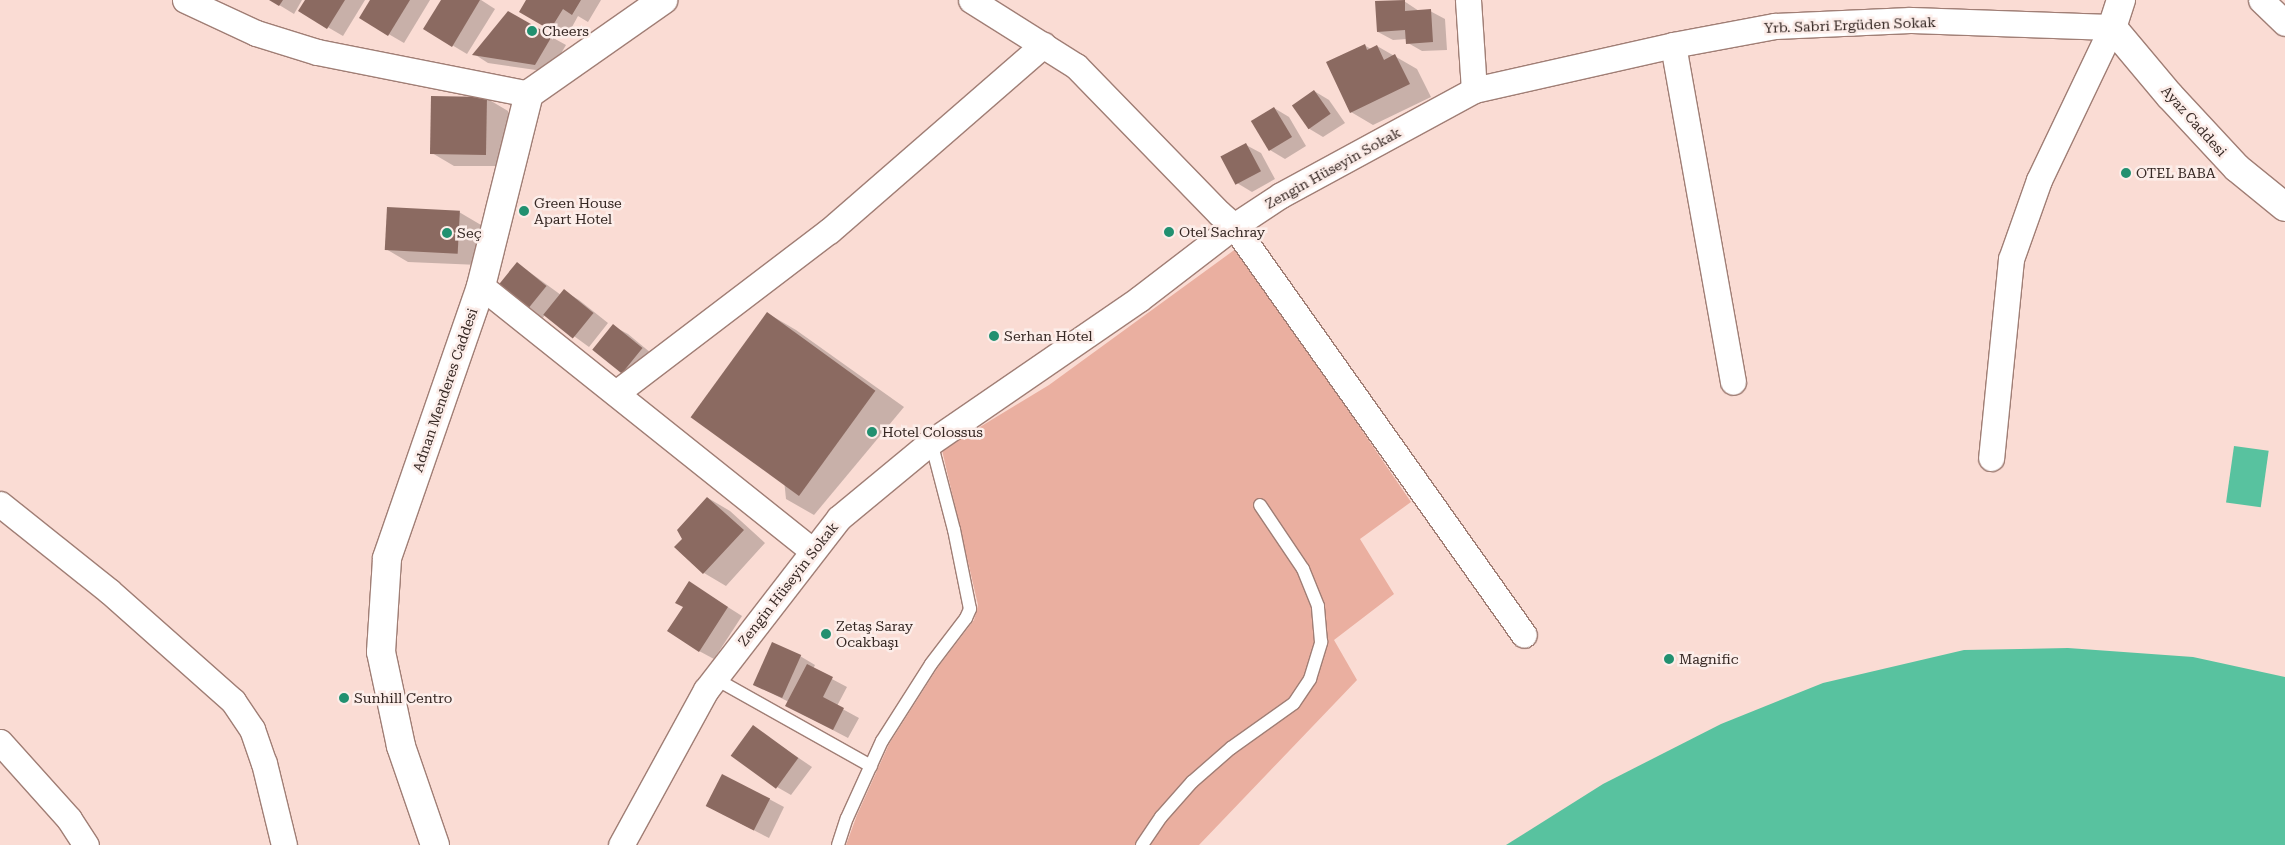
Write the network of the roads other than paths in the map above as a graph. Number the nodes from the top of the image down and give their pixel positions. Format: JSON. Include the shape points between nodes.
{"nodes":[{"id":1,"x":185,"y":0,"type":"edge"},
{"id":2,"x":663,"y":0,"type":"edge"},
{"id":3,"x":971,"y":0,"type":"edge"},
{"id":4,"x":1468,"y":0,"type":"edge"},
{"id":5,"x":2121,"y":0,"type":"edge"},
{"id":6,"x":2261,"y":0,"type":"edge"},
{"id":7,"x":1913,"y":10,"type":"edge"},
{"id":8,"x":2285,"y":23,"type":"edge"},
{"id":9,"x":2112,"y":27,"type":"junction"},
{"id":10,"x":1043,"y":45,"type":"junction"},
{"id":11,"x":1672,"y":45,"type":"junction"},
{"id":12,"x":1474,"y":90,"type":"junction"},
{"id":13,"x":529,"y":94,"type":"junction"},
{"id":14,"x":2285,"y":207,"type":"edge"},
{"id":15,"x":1234,"y":226,"type":"junction"},
{"id":16,"x":481,"y":286,"type":"junction"},
{"id":17,"x":1733,"y":382,"type":"dead end"},
{"id":18,"x":616,"y":393,"type":"junction"},
{"id":19,"x":931,"y":442,"type":"junction"},
{"id":20,"x":1991,"y":458,"type":"dead end"},
{"id":21,"x":0,"y":504,"type":"edge"},
{"id":22,"x":1260,"y":505,"type":"dead end"},
{"id":23,"x":812,"y":550,"type":"junction"},
{"id":24,"x":1524,"y":635,"type":"dead end"},
{"id":25,"x":714,"y":678,"type":"junction"},
{"id":26,"x":0,"y":742,"type":"edge"},
{"id":27,"x":871,"y":766,"type":"junction"},
{"id":28,"x":86,"y":845,"type":"edge"},
{"id":29,"x":284,"y":845,"type":"edge"},
{"id":30,"x":436,"y":845,"type":"edge"},
{"id":31,"x":622,"y":845,"type":"edge"},
{"id":32,"x":838,"y":845,"type":"edge"},
{"id":33,"x":1142,"y":845,"type":"edge"}],
"edges":[{"from":1,"to":13,"type":"street","via":[[256,33],[317,52]]},
{"from":2,"to":13,"type":"street"},
{"from":3,"to":10,"type":"street"},
{"from":4,"to":12,"type":"street"},
{"from":5,"to":9,"type":"street"},
{"from":6,"to":8,"type":"street"},
{"from":7,"to":9,"type":"street","name":"Yrb. Sabri Ergüden Sokak"},
{"from":7,"to":11,"type":"street","name":"Yrb. Sabri Ergüden Sokak","via":[[1774,26]]},
{"from":9,"to":14,"type":"street","name":"Ayaz Caddesi","via":[[2236,168]]},
{"from":9,"to":20,"type":"street","via":[[2039,180],[2011,259]]},
{"from":10,"to":15,"type":"street","via":[[1076,66]]},
{"from":10,"to":18,"type":"street","via":[[830,231]]},
{"from":11,"to":12,"type":"street","name":"Yrb. Sabri Ergüden Sokak"},
{"from":11,"to":17,"type":"street"},
{"from":12,"to":15,"type":"street","name":"Zengin Hüseyin Sokak","via":[[1281,195]]},
{"from":13,"to":16,"type":"street","name":"Adnan Menderes Caddesi"},
{"from":15,"to":19,"type":"street","name":"Zengin Hüseyin Sokak","via":[[1139,299]]},
{"from":15,"to":24,"type":"street"},
{"from":16,"to":18,"type":"street"},
{"from":16,"to":30,"type":"street","name":"Adnan Menderes Caddesi","via":[[387,558],[382,608],[381,652],[402,746]]},
{"from":18,"to":23,"type":"street"},
{"from":19,"to":23,"type":"street","name":"Zengin Hüseyin Sokak","via":[[839,518]]},
{"from":19,"to":27,"type":"lane","via":[[970,609],[882,741]]},
{"from":21,"to":29,"type":"street","via":[[110,591],[233,701],[252,729],[264,763]]},
{"from":22,"to":33,"type":"lane","via":[[1303,569],[1318,606],[1321,642],[1310,679],[1294,703],[1231,748],[1192,782],[1161,817]]},
{"from":23,"to":25,"type":"street","name":"Zengin Hüseyin Sokak"},
{"from":25,"to":27,"type":"lane"},
{"from":25,"to":31,"type":"street","name":"Zengin Hüseyin Sokak"},
{"from":26,"to":28,"type":"street","via":[[69,819]]},
{"from":27,"to":32,"type":"lane"}]}
